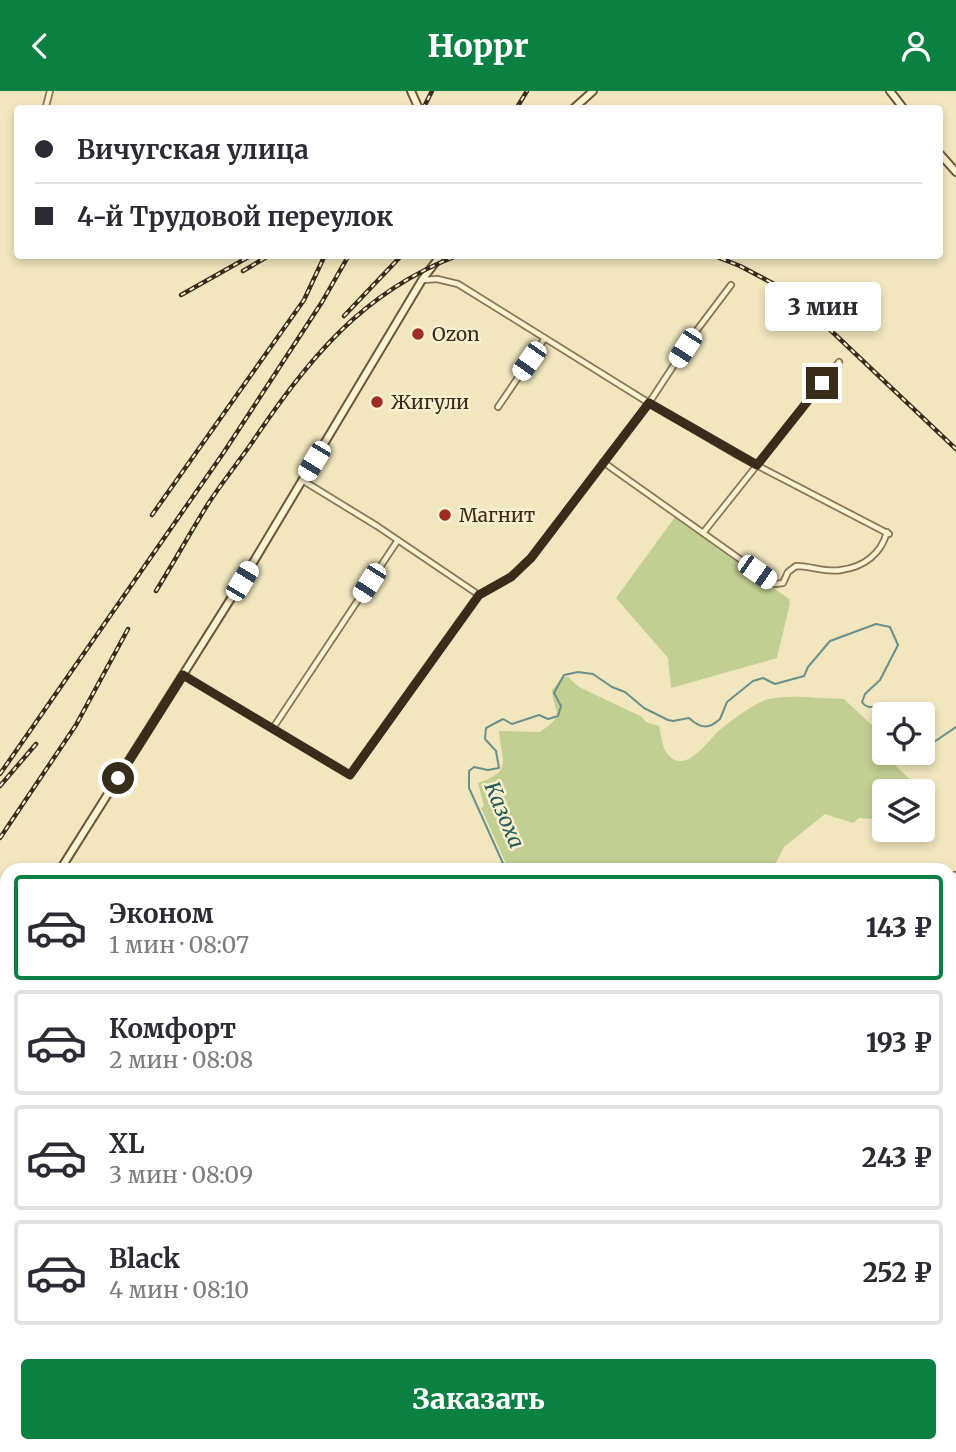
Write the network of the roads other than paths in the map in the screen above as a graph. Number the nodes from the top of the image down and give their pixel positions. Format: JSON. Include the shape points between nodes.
{"nodes":[{"id":1,"x":593,"y":91,"type":"edge"},
{"id":2,"x":890,"y":91,"type":"edge"},
{"id":3,"x":577,"y":105,"type":"edge"},
{"id":4,"x":901,"y":105,"type":"edge"},
{"id":5,"x":943,"y":157,"type":"edge"},
{"id":6,"x":956,"y":172,"type":"edge"},
{"id":7,"x":438,"y":259,"type":"edge"},
{"id":8,"x":422,"y":280,"type":"junction"},
{"id":9,"x":731,"y":285,"type":"dead end"},
{"id":10,"x":545,"y":338,"type":"junction"},
{"id":11,"x":839,"y":362,"type":"dead end"},
{"id":12,"x":649,"y":403,"type":"junction"},
{"id":13,"x":498,"y":407,"type":"dead end"},
{"id":14,"x":603,"y":462,"type":"junction"},
{"id":15,"x":757,"y":465,"type":"junction"},
{"id":16,"x":302,"y":480,"type":"junction"},
{"id":17,"x":703,"y":533,"type":"junction"},
{"id":18,"x":398,"y":540,"type":"junction"},
{"id":19,"x":479,"y":595,"type":"junction"},
{"id":20,"x":183,"y":675,"type":"junction"},
{"id":21,"x":273,"y":728,"type":"junction"},
{"id":22,"x":64,"y":863,"type":"edge"}],
"edges":[{"from":1,"to":3,"type":"main road"},
{"from":2,"to":4,"type":"main road"},
{"from":5,"to":6,"type":"main road"},
{"from":7,"to":8,"type":"main road"},
{"from":8,"to":10,"type":"street","via":[[458,284]]},
{"from":8,"to":16,"type":"main road"},
{"from":9,"to":12,"type":"street"},
{"from":10,"to":12,"type":"street"},
{"from":10,"to":13,"type":"street"},
{"from":11,"to":15,"type":"street"},
{"from":12,"to":14,"type":"street"},
{"from":12,"to":15,"type":"street"},
{"from":14,"to":17,"type":"street"},
{"from":14,"to":19,"type":"street","via":[[520,569]]},
{"from":15,"to":17,"type":"street"},
{"from":15,"to":17,"type":"street","via":[[888,533],[882,547],[866,562],[842,571],[796,566],[779,585]]},
{"from":16,"to":18,"type":"street"},
{"from":16,"to":20,"type":"main road"},
{"from":18,"to":19,"type":"street"},
{"from":18,"to":21,"type":"street"},
{"from":19,"to":21,"type":"street","via":[[350,775]]},
{"from":20,"to":21,"type":"street"},
{"from":20,"to":22,"type":"main road"}]}
